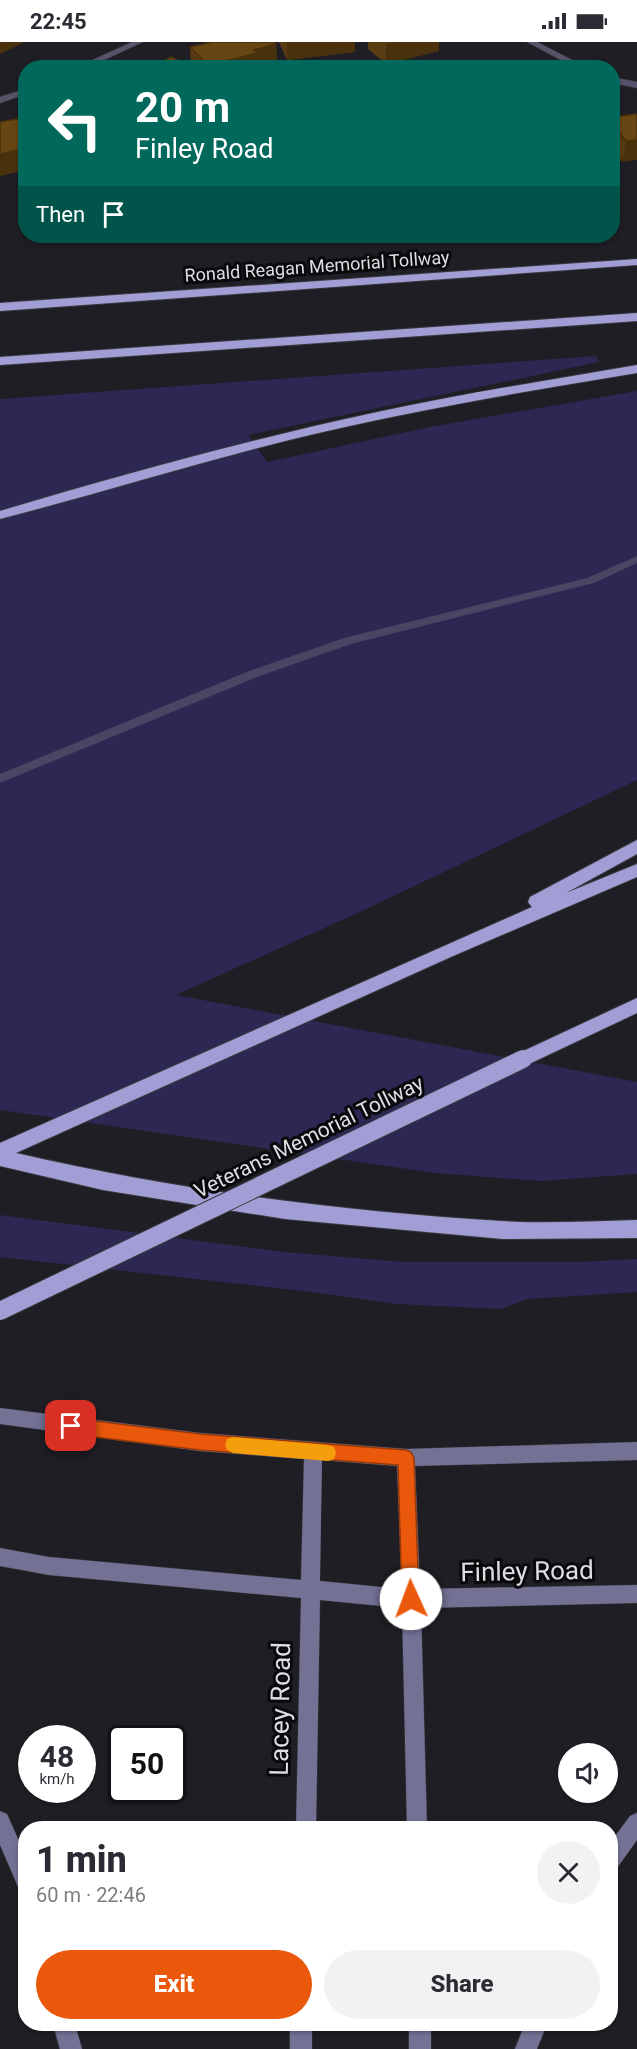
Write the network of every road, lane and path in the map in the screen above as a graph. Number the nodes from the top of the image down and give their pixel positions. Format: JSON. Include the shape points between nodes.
{"nodes":[{"id":1,"x":139,"y":42,"type":"edge"},
{"id":2,"x":531,"y":42,"type":"edge"},
{"id":3,"x":97,"y":60,"type":"edge"},
{"id":4,"x":568,"y":60,"type":"edge"},
{"id":5,"x":620,"y":83,"type":"edge"},
{"id":6,"x":637,"y":85,"type":"edge"},
{"id":7,"x":637,"y":262,"type":"edge"},
{"id":8,"x":0,"y":307,"type":"edge"},
{"id":9,"x":637,"y":317,"type":"edge"},
{"id":10,"x":0,"y":361,"type":"edge"},
{"id":11,"x":637,"y":369,"type":"edge"},
{"id":12,"x":0,"y":515,"type":"edge"},
{"id":13,"x":637,"y":846,"type":"edge"},
{"id":14,"x":637,"y":870,"type":"edge"},
{"id":15,"x":447,"y":951,"type":"junction"},
{"id":16,"x":637,"y":1005,"type":"edge"},
{"id":17,"x":0,"y":1152,"type":"edge"},
{"id":18,"x":0,"y":1158,"type":"edge"},
{"id":19,"x":637,"y":1229,"type":"edge"},
{"id":20,"x":0,"y":1311,"type":"edge"},
{"id":21,"x":0,"y":1416,"type":"edge"},
{"id":22,"x":637,"y":1451,"type":"edge"},
{"id":23,"x":313,"y":1452,"type":"junction"},
{"id":24,"x":406,"y":1458,"type":"junction"},
{"id":25,"x":0,"y":1557,"type":"edge"},
{"id":26,"x":311,"y":1590,"type":"junction"},
{"id":27,"x":637,"y":1594,"type":"edge"},
{"id":28,"x":411,"y":1599,"type":"junction"},
{"id":29,"x":0,"y":1821,"type":"edge"},
{"id":30,"x":306,"y":1821,"type":"edge"},
{"id":31,"x":417,"y":1821,"type":"edge"},
{"id":32,"x":637,"y":1823,"type":"edge"},
{"id":33,"x":618,"y":1850,"type":"edge"},
{"id":34,"x":18,"y":1863,"type":"edge"},
{"id":35,"x":66,"y":2031,"type":"edge"},
{"id":36,"x":301,"y":2031,"type":"edge"},
{"id":37,"x":420,"y":2031,"type":"edge"},
{"id":38,"x":533,"y":2031,"type":"edge"},
{"id":39,"x":71,"y":2049,"type":"edge"},
{"id":40,"x":301,"y":2049,"type":"edge"},
{"id":41,"x":420,"y":2049,"type":"edge"},
{"id":42,"x":526,"y":2049,"type":"edge"}],
"edges":[{"from":1,"to":3,"type":"street"},
{"from":2,"to":4,"type":"street"},
{"from":5,"to":6,"type":"street"},
{"from":7,"to":8,"type":"highway","name":"Ronald Reagan Memorial Tollway"},
{"from":9,"to":10,"type":"highway"},
{"from":11,"to":12,"type":"highway","via":[[334,426]]},
{"from":13,"to":15,"type":"highway"},
{"from":14,"to":15,"type":"highway"},
{"from":15,"to":17,"type":"highway"},
{"from":16,"to":20,"type":"highway","name":"Veterans Memorial Tollway","bridge":true},
{"from":18,"to":19,"type":"highway","via":[[103,1182],[285,1210],[503,1230]]},
{"from":21,"to":23,"type":"main road"},
{"from":22,"to":24,"type":"main road"},
{"from":23,"to":24,"type":"main road"},
{"from":23,"to":26,"type":"main road"},
{"from":24,"to":28,"type":"main road"},
{"from":25,"to":26,"type":"main road","name":"Finley Road","via":[[49,1566]]},
{"from":26,"to":28,"type":"main road","name":"Finley Road"},
{"from":26,"to":30,"type":"main road","name":"Lacey Road"},
{"from":27,"to":28,"type":"main road","name":"Finley Road"},
{"from":28,"to":31,"type":"main road"},
{"from":29,"to":34,"type":"main road"},
{"from":32,"to":33,"type":"main road"},
{"from":35,"to":39,"type":"main road"},
{"from":36,"to":40,"type":"main road"},
{"from":37,"to":41,"type":"main road"},
{"from":38,"to":42,"type":"main road"}]}
